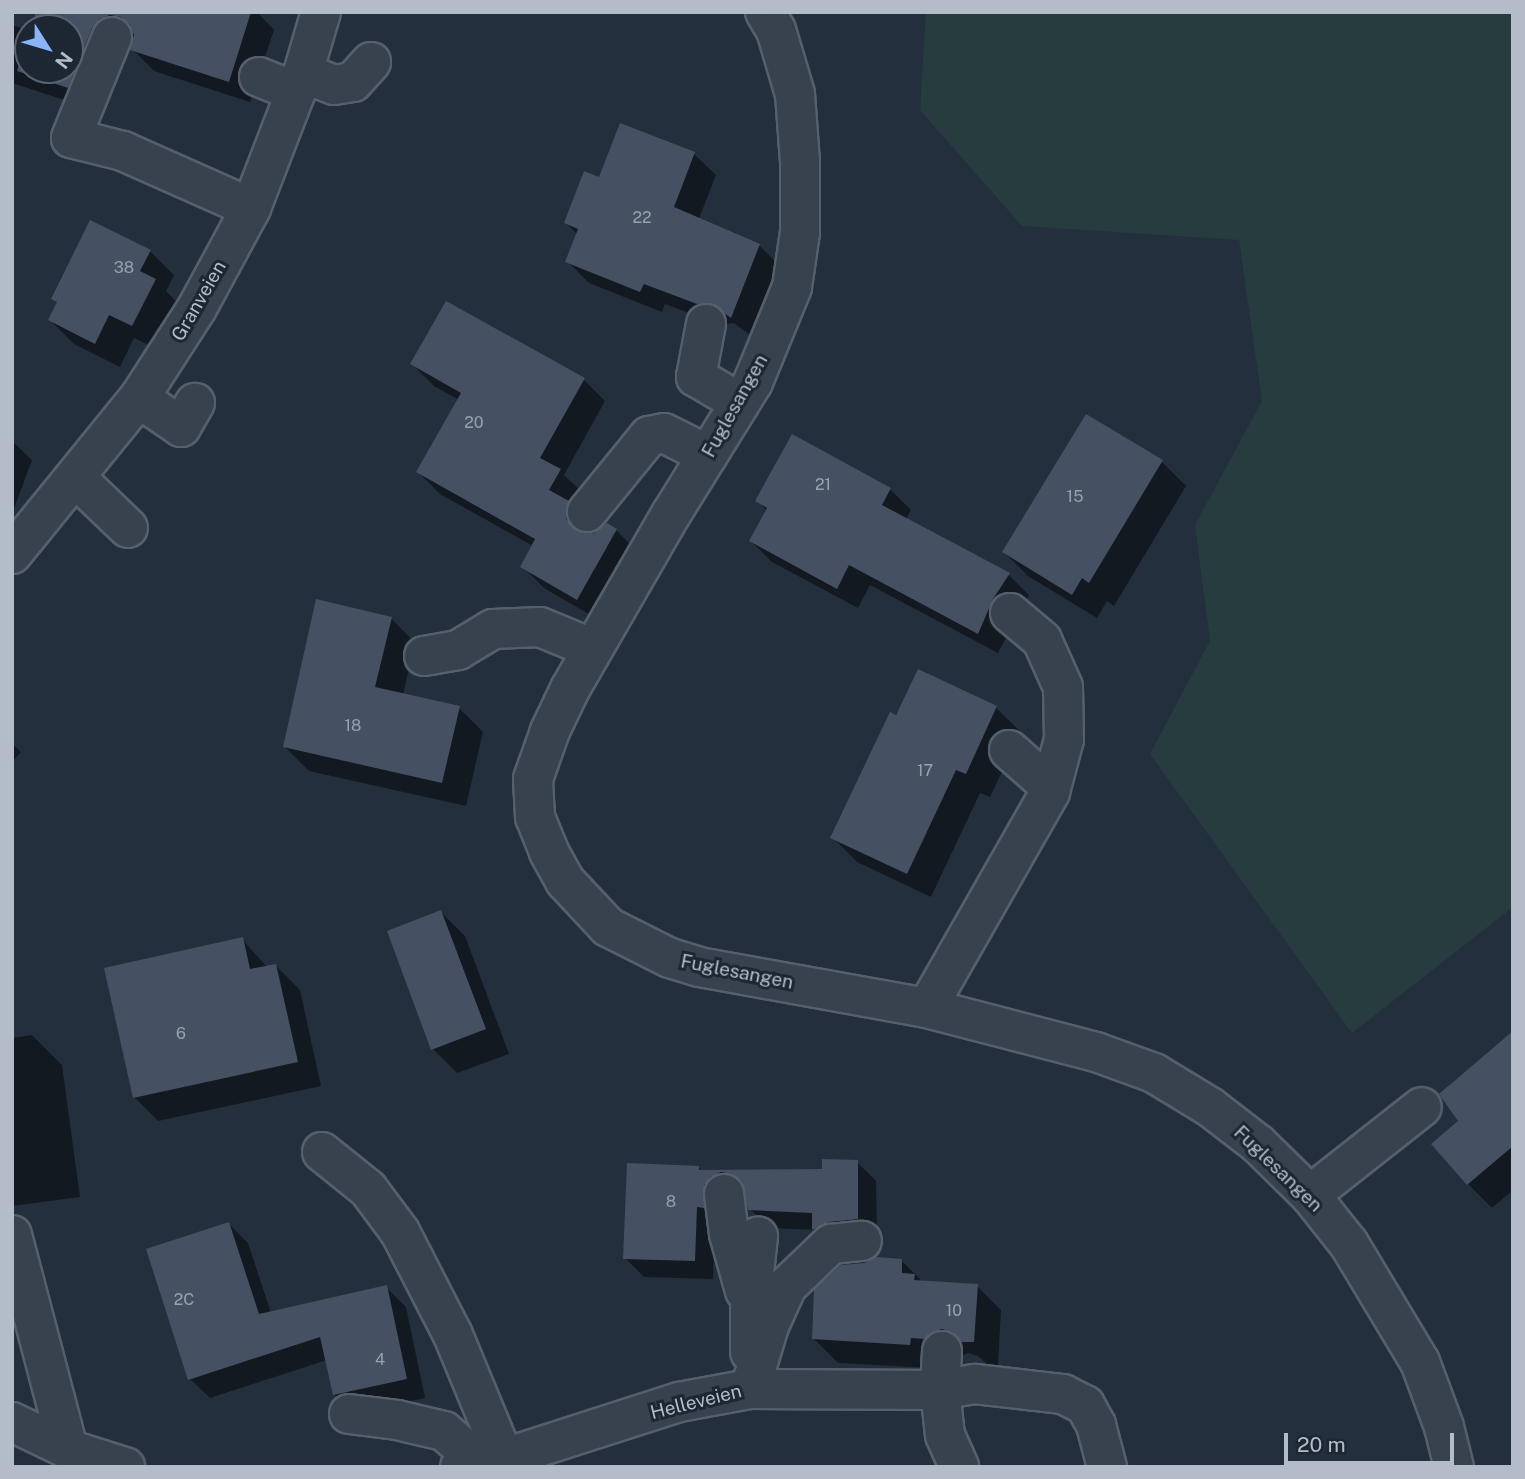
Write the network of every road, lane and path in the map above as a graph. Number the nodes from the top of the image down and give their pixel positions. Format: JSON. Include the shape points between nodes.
{"nodes":[{"id":1,"x":321,"y":12,"type":"edge"},
{"id":2,"x":765,"y":12,"type":"edge"},
{"id":3,"x":112,"y":37,"type":"dead end"},
{"id":4,"x":371,"y":62,"type":"dead end"},
{"id":5,"x":260,"y":77,"type":"dead end"},
{"id":6,"x":299,"y":83,"type":"junction"},
{"id":7,"x":251,"y":208,"type":"junction"},
{"id":8,"x":706,"y":324,"type":"dead end"},
{"id":9,"x":139,"y":398,"type":"junction"},
{"id":10,"x":195,"y":403,"type":"dead end"},
{"id":11,"x":740,"y":403,"type":"junction"},
{"id":12,"x":708,"y":455,"type":"junction"},
{"id":13,"x":76,"y":478,"type":"junction"},
{"id":14,"x":587,"y":512,"type":"dead end"},
{"id":15,"x":128,"y":528,"type":"dead end"},
{"id":16,"x":15,"y":547,"type":"edge"},
{"id":17,"x":1010,"y":613,"type":"dead end"},
{"id":18,"x":593,"y":649,"type":"junction"},
{"id":19,"x":424,"y":656,"type":"dead end"},
{"id":20,"x":1009,"y":750,"type":"dead end"},
{"id":21,"x":1051,"y":786,"type":"junction"},
{"id":22,"x":927,"y":1007,"type":"junction"},
{"id":23,"x":1422,"y":1107,"type":"dead end"},
{"id":24,"x":322,"y":1152,"type":"dead end"},
{"id":25,"x":724,"y":1194,"type":"dead end"},
{"id":26,"x":1310,"y":1195,"type":"junction"},
{"id":27,"x":12,"y":1235,"type":"edge"},
{"id":28,"x":758,"y":1236,"type":"dead end"},
{"id":29,"x":862,"y":1241,"type":"dead end"},
{"id":30,"x":750,"y":1310,"type":"junction"},
{"id":31,"x":942,"y":1350,"type":"dead end"},
{"id":32,"x":750,"y":1389,"type":"junction"},
{"id":33,"x":940,"y":1390,"type":"junction"},
{"id":34,"x":349,"y":1415,"type":"dead end"},
{"id":35,"x":12,"y":1422,"type":"edge"},
{"id":36,"x":55,"y":1452,"type":"edge"},
{"id":37,"x":485,"y":1464,"type":"edge"},
{"id":38,"x":125,"y":1467,"type":"edge"},
{"id":39,"x":959,"y":1467,"type":"edge"},
{"id":40,"x":1107,"y":1467,"type":"edge"},
{"id":41,"x":1454,"y":1467,"type":"edge"}],
"edges":[{"from":1,"to":6,"type":"street","name":"Granveien"},
{"from":2,"to":11,"type":"street","name":"Fuglesangen","via":[[776,30],[795,94],[800,232],[792,287]]},
{"from":3,"to":7,"type":"street","via":[[71,138],[123,151]]},
{"from":4,"to":6,"type":"street","via":[[353,82]]},
{"from":5,"to":6,"type":"street"},
{"from":6,"to":7,"type":"street","name":"Granveien"},
{"from":7,"to":9,"type":"street","name":"Granveien","via":[[197,308]]},
{"from":8,"to":11,"type":"street","via":[[696,377]]},
{"from":9,"to":10,"type":"street","via":[[181,427]]},
{"from":9,"to":13,"type":"street","name":"Granveien"},
{"from":11,"to":12,"type":"street","name":"Fuglesangen"},
{"from":12,"to":14,"type":"street","via":[[664,433],[649,436]]},
{"from":12,"to":18,"type":"street","name":"Fuglesangen"},
{"from":13,"to":15,"type":"street"},
{"from":13,"to":16,"type":"street","name":"Granveien"},
{"from":17,"to":21,"type":"street","via":[[1042,640],[1063,687],[1064,739]]},
{"from":18,"to":19,"type":"street","via":[[540,627],[493,629],[458,650]]},
{"from":18,"to":22,"type":"street","name":"Fuglesangen","via":[[550,731],[533,779],[535,817],[548,852],[586,906],[631,939],[699,967]]},
{"from":20,"to":21,"type":"street"},
{"from":21,"to":22,"type":"street"},
{"from":22,"to":26,"type":"street","name":"Fuglesangen","via":[[1096,1052],[1154,1073],[1258,1144]]},
{"from":23,"to":26,"type":"street"},
{"from":24,"to":37,"type":"street","via":[[368,1189],[400,1233],[453,1335]]},
{"from":25,"to":30,"type":"street","via":[[729,1234]]},
{"from":26,"to":41,"type":"street","name":"Fuglesangen","via":[[1349,1244],[1420,1362]]},
{"from":27,"to":36,"type":"street"},
{"from":28,"to":30,"type":"street"},
{"from":29,"to":32,"type":"street","via":[[831,1244],[787,1286]]},
{"from":30,"to":32,"type":"street"},
{"from":31,"to":33,"type":"street"},
{"from":32,"to":33,"type":"street","name":"Helleveien"},
{"from":32,"to":37,"type":"street","name":"Helleveien","via":[[680,1402]]},
{"from":33,"to":39,"type":"street","via":[[945,1435]]},
{"from":33,"to":40,"type":"street","name":"Helleveien","via":[[975,1384],[1063,1394],[1085,1405],[1096,1425]]},
{"from":34,"to":37,"type":"street","via":[[444,1431]]},
{"from":35,"to":36,"type":"street"},
{"from":36,"to":38,"type":"street"}]}
